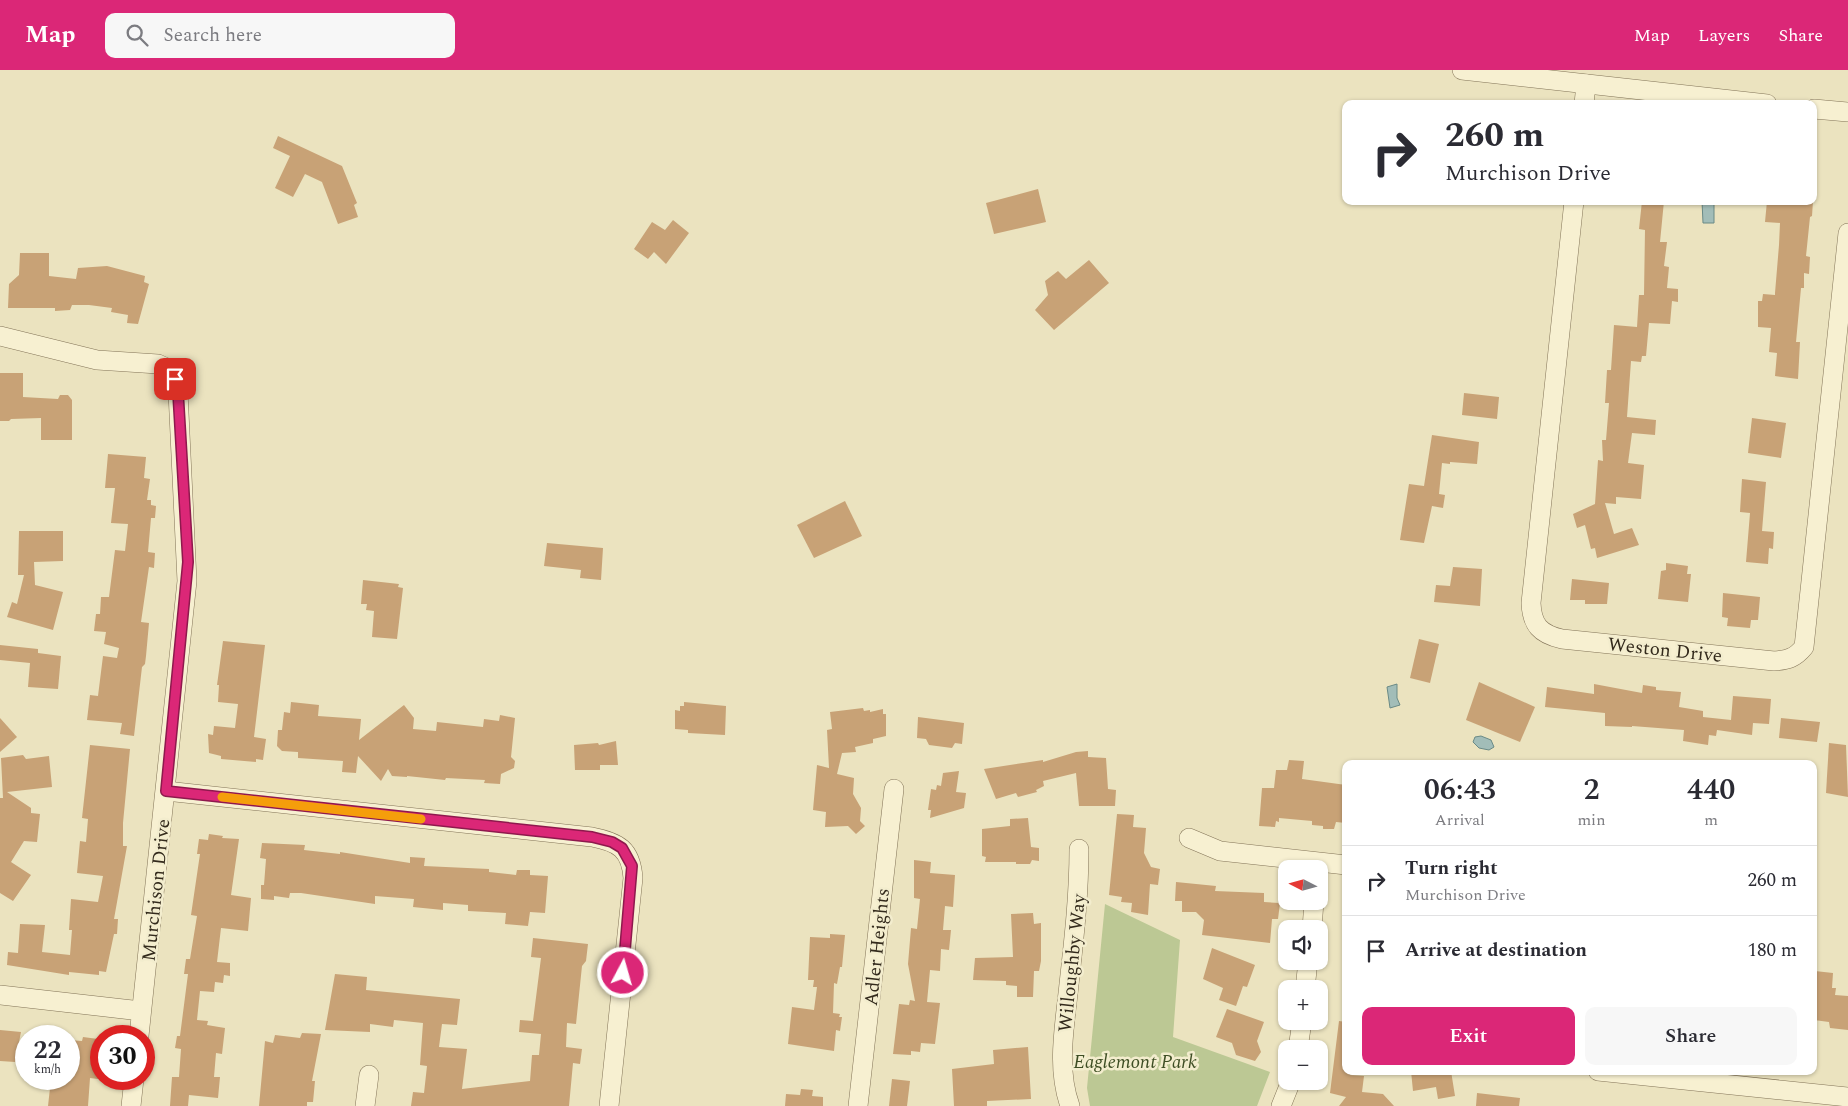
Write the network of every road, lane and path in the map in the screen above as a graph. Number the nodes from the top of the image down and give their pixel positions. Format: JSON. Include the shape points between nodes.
{"nodes":[{"id":1,"x":1462,"y":70,"type":"edge"},
{"id":2,"x":1541,"y":74,"type":"edge"},
{"id":3,"x":1586,"y":84,"type":"junction"},
{"id":4,"x":1584,"y":100,"type":"edge"},
{"id":5,"x":1731,"y":100,"type":"edge"},
{"id":6,"x":1817,"y":109,"type":"edge"},
{"id":7,"x":1848,"y":112,"type":"edge"},
{"id":8,"x":1574,"y":205,"type":"edge"},
{"id":9,"x":1848,"y":233,"type":"edge"},
{"id":10,"x":0,"y":336,"type":"edge"},
{"id":11,"x":894,"y":789,"type":"dead end"},
{"id":12,"x":166,"y":791,"type":"junction"},
{"id":13,"x":1189,"y":838,"type":"dead end"},
{"id":14,"x":1079,"y":849,"type":"dead end"},
{"id":15,"x":1279,"y":860,"type":"edge"},
{"id":16,"x":1342,"y":865,"type":"edge"},
{"id":17,"x":1328,"y":866,"type":"edge"},
{"id":18,"x":0,"y":995,"type":"edge"},
{"id":19,"x":141,"y":1011,"type":"junction"},
{"id":20,"x":140,"y":1025,"type":"edge"},
{"id":21,"x":369,"y":1075,"type":"dead end"},
{"id":22,"x":1636,"y":1075,"type":"edge"},
{"id":23,"x":133,"y":1090,"type":"edge"},
{"id":24,"x":1287,"y":1090,"type":"edge"},
{"id":25,"x":1848,"y":1097,"type":"edge"},
{"id":26,"x":131,"y":1106,"type":"edge"},
{"id":27,"x":365,"y":1106,"type":"edge"},
{"id":28,"x":609,"y":1106,"type":"edge"},
{"id":29,"x":858,"y":1106,"type":"edge"},
{"id":30,"x":1070,"y":1106,"type":"edge"},
{"id":31,"x":1281,"y":1106,"type":"edge"}],
"edges":[{"from":1,"to":2,"type":"street"},
{"from":2,"to":3,"type":"street"},
{"from":3,"to":4,"type":"street"},
{"from":3,"to":5,"type":"street"},
{"from":6,"to":7,"type":"street"},
{"from":8,"to":9,"type":"street","name":"Weston Drive","via":[[1531,603],[1537,629],[1562,639],[1774,661],[1797,656],[1804,647]]},
{"from":10,"to":12,"type":"street","name":"Murchison Drive","via":[[97,360],[158,364],[172,374],[178,392],[188,562]]},
{"from":11,"to":29,"type":"street","name":"Adler Heights"},
{"from":12,"to":19,"type":"street","name":"Murchison Drive"},
{"from":12,"to":28,"type":"street","via":[[592,837],[622,848],[632,866],[632,878]]},
{"from":13,"to":15,"type":"street","via":[[1220,851]]},
{"from":14,"to":30,"type":"street","name":"Willoughby Way","via":[[1079,887],[1062,1048],[1064,1088]]},
{"from":16,"to":17,"type":"street"},
{"from":18,"to":19,"type":"street"},
{"from":19,"to":20,"type":"street","name":"Murchison Drive"},
{"from":21,"to":27,"type":"street"},
{"from":22,"to":25,"type":"street"},
{"from":23,"to":26,"type":"street"},
{"from":24,"to":31,"type":"street"}]}
